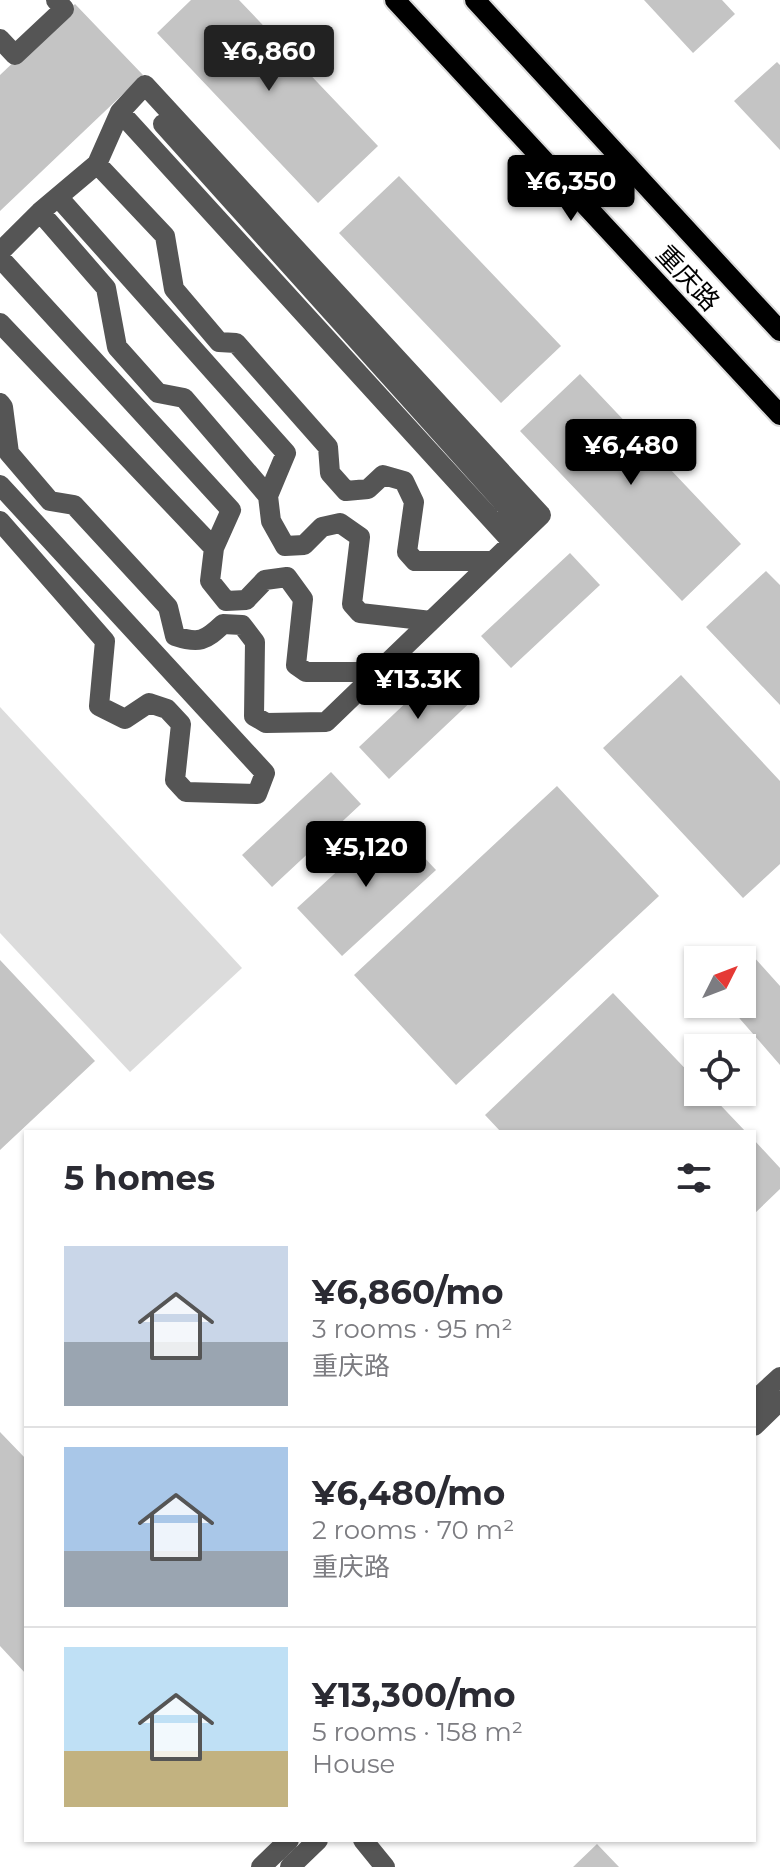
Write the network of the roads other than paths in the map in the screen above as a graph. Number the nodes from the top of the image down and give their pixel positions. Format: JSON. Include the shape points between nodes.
{"nodes":[{"id":1,"x":56,"y":0,"type":"edge"},
{"id":2,"x":395,"y":0,"type":"edge"},
{"id":3,"x":475,"y":0,"type":"edge"},
{"id":4,"x":0,"y":39,"type":"edge"},
{"id":5,"x":120,"y":112,"type":"junction"},
{"id":6,"x":97,"y":164,"type":"junction"},
{"id":7,"x":58,"y":197,"type":"junction"},
{"id":8,"x":40,"y":212,"type":"junction"},
{"id":9,"x":0,"y":252,"type":"edge"},
{"id":10,"x":0,"y":258,"type":"edge"},
{"id":11,"x":0,"y":323,"type":"edge"},
{"id":12,"x":780,"y":331,"type":"edge"},
{"id":13,"x":0,"y":403,"type":"edge"},
{"id":14,"x":780,"y":415,"type":"edge"},
{"id":15,"x":0,"y":485,"type":"edge"},
{"id":16,"x":268,"y":496,"type":"junction"},
{"id":17,"x":0,"y":521,"type":"edge"},
{"id":18,"x":519,"y":535,"type":"junction"},
{"id":19,"x":214,"y":548,"type":"junction"},
{"id":20,"x":492,"y":561,"type":"junction"},
{"id":21,"x":431,"y":621,"type":"junction"},
{"id":22,"x":378,"y":672,"type":"junction"},
{"id":23,"x":780,"y":1377,"type":"edge"},
{"id":24,"x":756,"y":1399,"type":"edge"},
{"id":25,"x":780,"y":1401,"type":"edge"},
{"id":26,"x":756,"y":1424,"type":"edge"},
{"id":27,"x":287,"y":1842,"type":"edge"},
{"id":28,"x":316,"y":1842,"type":"edge"},
{"id":29,"x":365,"y":1842,"type":"edge"},
{"id":30,"x":261,"y":1867,"type":"edge"},
{"id":31,"x":290,"y":1867,"type":"edge"},
{"id":32,"x":385,"y":1867,"type":"edge"}],
"edges":[{"from":1,"to":4,"type":"street","via":[[64,9],[15,55]]},
{"from":2,"to":14,"type":"main road","name":"重庆路"},
{"from":3,"to":12,"type":"main road","name":"重庆路"},
{"from":5,"to":6,"type":"street"},
{"from":5,"to":18,"type":"street"},
{"from":5,"to":18,"type":"street","via":[[145,85],[541,515]]},
{"from":6,"to":7,"type":"street"},
{"from":6,"to":20,"type":"street","via":[[165,236],[174,289],[219,342],[236,343],[328,447],[330,473],[346,491],[368,489],[383,475],[404,481],[414,502],[407,552],[415,561]]},
{"from":7,"to":8,"type":"street"},
{"from":7,"to":16,"type":"street","via":[[286,453]]},
{"from":8,"to":9,"type":"street"},
{"from":8,"to":16,"type":"street","via":[[106,288],[117,347],[158,393],[184,398]]},
{"from":10,"to":19,"type":"street","via":[[231,510]]},
{"from":11,"to":19,"type":"street"},
{"from":13,"to":22,"type":"street","via":[[9,453],[50,501],[74,505],[168,607],[175,636],[194,642],[223,624],[242,625],[255,642],[254,716],[266,723],[326,722]]},
{"from":15,"to":17,"type":"street","via":[[265,773],[257,794],[186,792],[175,780],[181,724],[167,709],[149,703],[125,719],[99,706],[105,641]]},
{"from":16,"to":21,"type":"street","via":[[271,521],[285,546],[304,545],[322,527],[340,523],[360,537],[352,604],[360,613]]},
{"from":18,"to":20,"type":"street"},
{"from":19,"to":22,"type":"street","via":[[210,581],[226,601],[246,600],[265,580],[287,577],[303,599],[296,665],[306,672]]},
{"from":20,"to":21,"type":"street"},
{"from":21,"to":22,"type":"street"},
{"from":23,"to":24,"type":"street"},
{"from":25,"to":26,"type":"street"},
{"from":27,"to":30,"type":"street"},
{"from":28,"to":31,"type":"street"},
{"from":29,"to":32,"type":"street"}]}
